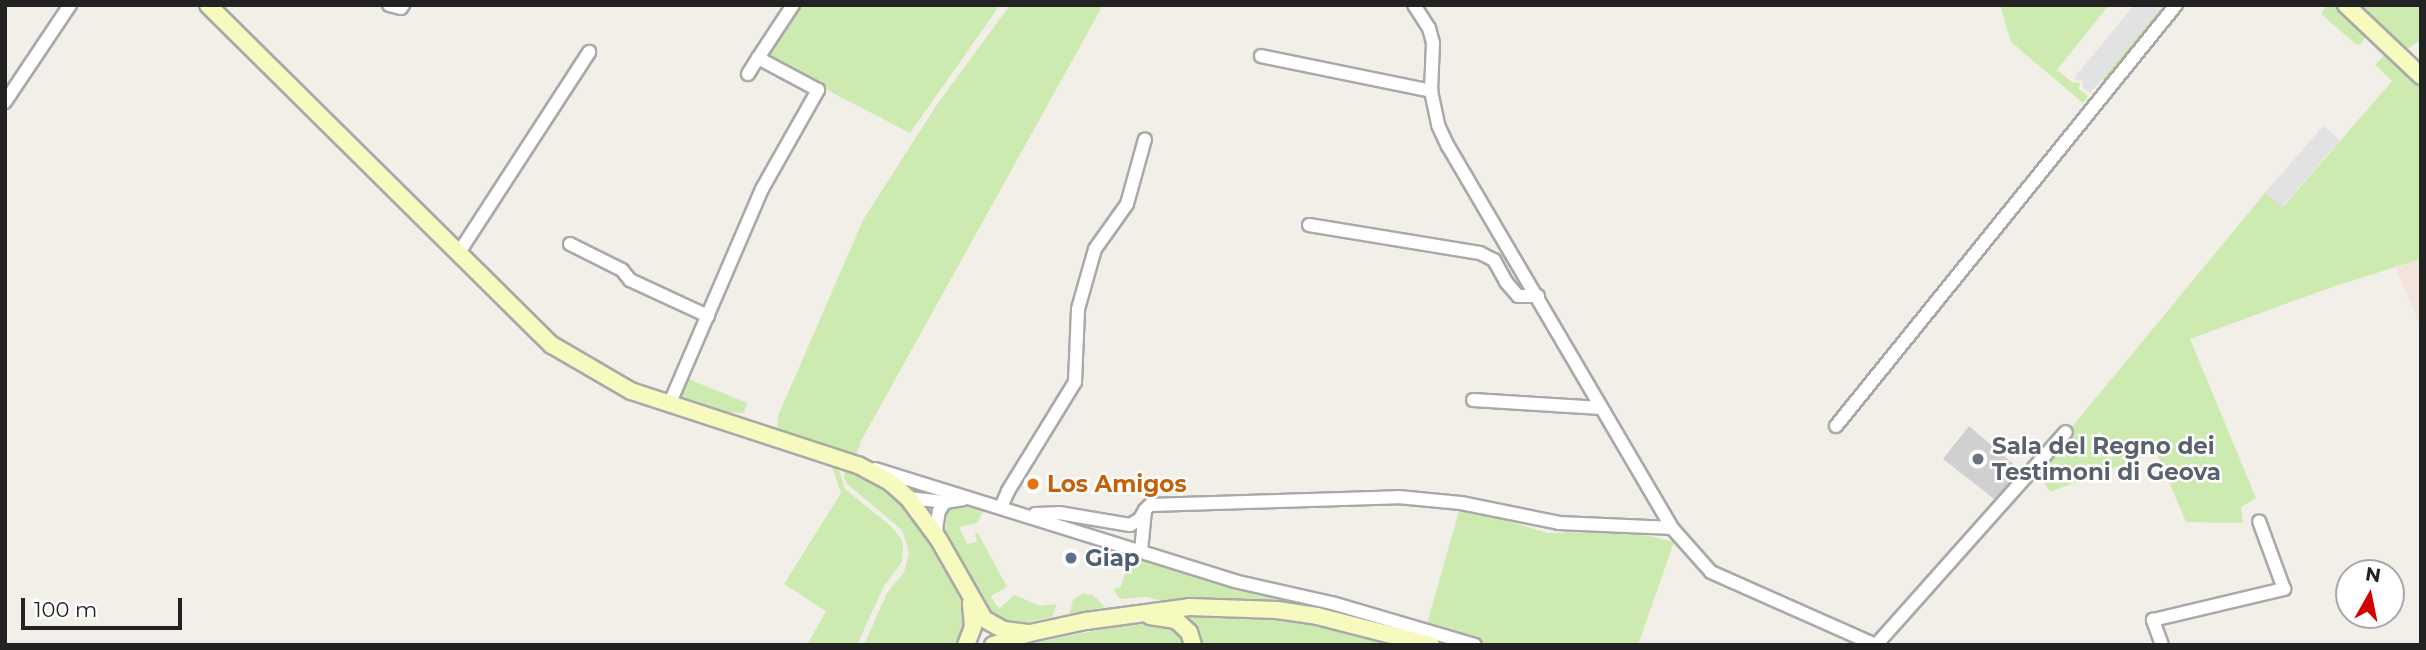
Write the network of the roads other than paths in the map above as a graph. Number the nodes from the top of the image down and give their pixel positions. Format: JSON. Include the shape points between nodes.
{"nodes":[{"id":1,"x":70,"y":5,"type":"edge"},
{"id":2,"x":208,"y":5,"type":"edge"},
{"id":3,"x":389,"y":5,"type":"edge"},
{"id":4,"x":402,"y":5,"type":"edge"},
{"id":5,"x":793,"y":5,"type":"edge"},
{"id":6,"x":1414,"y":5,"type":"edge"},
{"id":7,"x":2176,"y":5,"type":"edge"},
{"id":8,"x":2346,"y":5,"type":"edge"},
{"id":9,"x":589,"y":52,"type":"dead end"},
{"id":10,"x":1261,"y":56,"type":"dead end"},
{"id":11,"x":758,"y":58,"type":"junction"},
{"id":12,"x":748,"y":74,"type":"dead end"},
{"id":13,"x":2421,"y":76,"type":"edge"},
{"id":14,"x":1432,"y":91,"type":"junction"},
{"id":15,"x":5,"y":102,"type":"edge"},
{"id":16,"x":1145,"y":139,"type":"dead end"},
{"id":17,"x":1309,"y":225,"type":"dead end"},
{"id":18,"x":570,"y":244,"type":"dead end"},
{"id":19,"x":458,"y":254,"type":"junction"},
{"id":20,"x":1538,"y":296,"type":"junction"},
{"id":21,"x":708,"y":316,"type":"junction"},
{"id":22,"x":1473,"y":400,"type":"dead end"},
{"id":23,"x":669,"y":405,"type":"junction"},
{"id":24,"x":1601,"y":408,"type":"junction"},
{"id":25,"x":1836,"y":426,"type":"dead end"},
{"id":26,"x":2066,"y":432,"type":"dead end"},
{"id":27,"x":858,"y":464,"type":"junction"},
{"id":28,"x":914,"y":480,"type":"junction"},
{"id":29,"x":908,"y":498,"type":"junction"},
{"id":30,"x":971,"y":498,"type":"junction"},
{"id":31,"x":945,"y":502,"type":"junction"},
{"id":32,"x":1001,"y":507,"type":"junction"},
{"id":33,"x":1145,"y":510,"type":"junction"},
{"id":34,"x":1027,"y":515,"type":"junction"},
{"id":35,"x":2259,"y":521,"type":"dead end"},
{"id":36,"x":1672,"y":528,"type":"junction"},
{"id":37,"x":939,"y":540,"type":"junction"},
{"id":38,"x":1141,"y":551,"type":"junction"},
{"id":39,"x":970,"y":598,"type":"junction"},
{"id":40,"x":1126,"y":614,"type":"junction"},
{"id":41,"x":1030,"y":633,"type":"junction"},
{"id":42,"x":966,"y":645,"type":"edge"},
{"id":43,"x":993,"y":645,"type":"edge"},
{"id":44,"x":1193,"y":645,"type":"edge"},
{"id":45,"x":1431,"y":645,"type":"edge"},
{"id":46,"x":1475,"y":645,"type":"edge"},
{"id":47,"x":1876,"y":645,"type":"edge"},
{"id":48,"x":2162,"y":645,"type":"edge"}],
"edges":[{"from":1,"to":15,"type":"street"},
{"from":2,"to":19,"type":"main road"},
{"from":3,"to":4,"type":"street"},
{"from":5,"to":11,"type":"street"},
{"from":6,"to":14,"type":"street","via":[[1433,43]]},
{"from":7,"to":25,"type":"street"},
{"from":8,"to":13,"type":"main road"},
{"from":9,"to":19,"type":"street"},
{"from":10,"to":14,"type":"street"},
{"from":11,"to":12,"type":"street"},
{"from":11,"to":21,"type":"street","via":[[818,90],[762,189]]},
{"from":14,"to":20,"type":"street","via":[[1438,125],[1448,146]]},
{"from":16,"to":32,"type":"street","via":[[1127,204],[1095,249],[1078,309],[1076,382]]},
{"from":17,"to":20,"type":"street","via":[[1480,253],[1494,260],[1518,296]]},
{"from":18,"to":21,"type":"street","via":[[622,270],[630,281]]},
{"from":19,"to":23,"type":"main road","via":[[552,345],[631,391]]},
{"from":20,"to":24,"type":"street"},
{"from":21,"to":23,"type":"street"},
{"from":22,"to":24,"type":"street"},
{"from":23,"to":27,"type":"main road"},
{"from":24,"to":36,"type":"street"},
{"from":26,"to":47,"type":"street"},
{"from":27,"to":28,"type":"street"},
{"from":27,"to":29,"type":"main road"},
{"from":28,"to":29,"type":"street","via":[[907,486]]},
{"from":28,"to":30,"type":"street"},
{"from":29,"to":31,"type":"street"},
{"from":29,"to":37,"type":"main road"},
{"from":30,"to":31,"type":"street"},
{"from":30,"to":32,"type":"street"},
{"from":31,"to":37,"type":"street","via":[[937,520]]},
{"from":32,"to":34,"type":"street"},
{"from":33,"to":34,"type":"street","via":[[1130,525],[1059,513]]},
{"from":33,"to":36,"type":"street","via":[[1150,505],[1369,496],[1461,503],[1559,523]]},
{"from":33,"to":38,"type":"street"},
{"from":34,"to":38,"type":"street"},
{"from":35,"to":48,"type":"street","via":[[2284,589],[2153,620]]},
{"from":36,"to":47,"type":"street","via":[[1711,572]]},
{"from":37,"to":39,"type":"main road"},
{"from":38,"to":46,"type":"street","via":[[1234,581],[1332,603]]},
{"from":39,"to":41,"type":"main road","via":[[991,624]]},
{"from":39,"to":42,"type":"main road","via":[[973,627]]},
{"from":40,"to":41,"type":"main road"},
{"from":40,"to":44,"type":"main road","via":[[1176,620],[1189,632]]},
{"from":40,"to":45,"type":"main road","via":[[1189,607],[1277,610],[1354,623]]},
{"from":41,"to":43,"type":"main road"}]}
